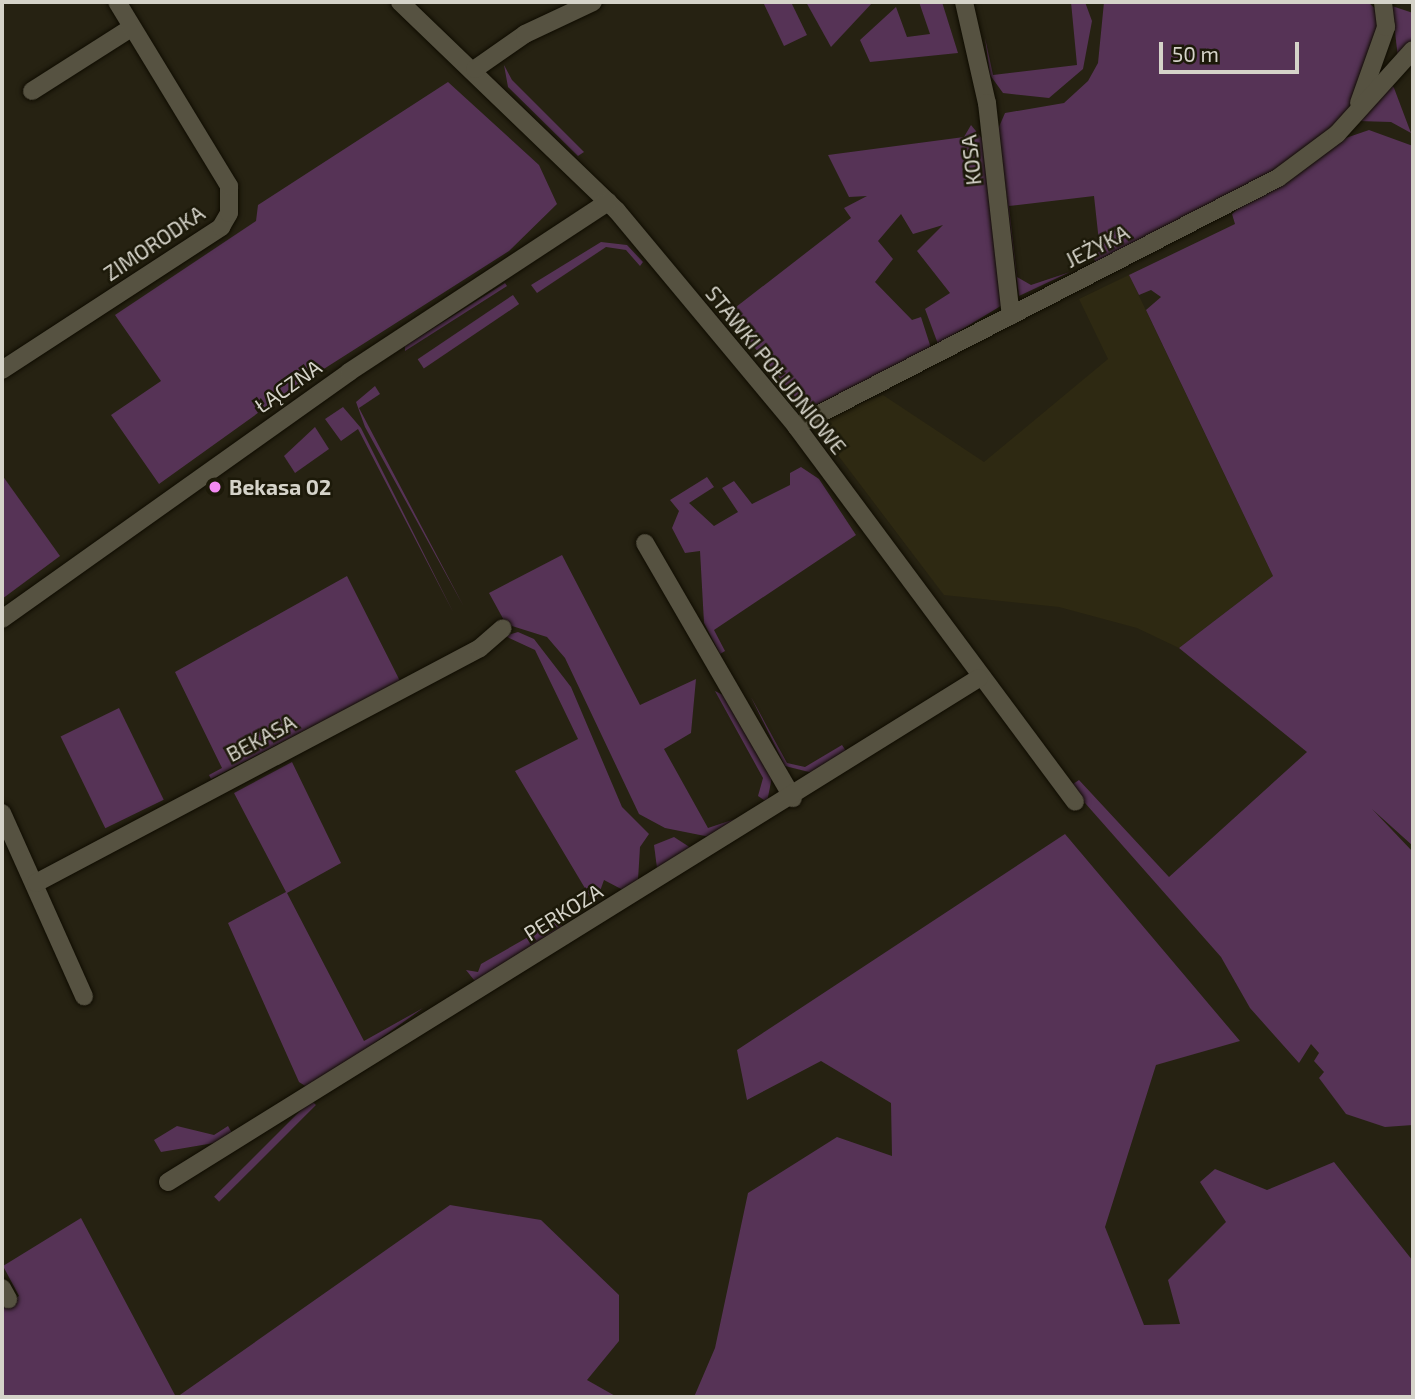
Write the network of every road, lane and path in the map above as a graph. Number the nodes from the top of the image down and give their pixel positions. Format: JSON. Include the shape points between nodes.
{"nodes":[{"id":1,"x":117,"y":2,"type":"edge"},
{"id":2,"x":400,"y":2,"type":"edge"},
{"id":3,"x":593,"y":2,"type":"edge"},
{"id":4,"x":964,"y":2,"type":"edge"},
{"id":5,"x":1384,"y":2,"type":"edge"},
{"id":6,"x":131,"y":28,"type":"junction"},
{"id":7,"x":1413,"y":50,"type":"edge"},
{"id":8,"x":475,"y":69,"type":"junction"},
{"id":9,"x":32,"y":91,"type":"dead end"},
{"id":10,"x":1346,"y":124,"type":"junction"},
{"id":11,"x":608,"y":202,"type":"junction"},
{"id":12,"x":1011,"y":316,"type":"junction"},
{"id":13,"x":2,"y":370,"type":"edge"},
{"id":14,"x":796,"y":426,"type":"junction"},
{"id":15,"x":645,"y":543,"type":"dead end"},
{"id":16,"x":2,"y":619,"type":"edge"},
{"id":17,"x":503,"y":628,"type":"dead end"},
{"id":18,"x":979,"y":678,"type":"junction"},
{"id":19,"x":793,"y":797,"type":"junction"},
{"id":20,"x":1075,"y":802,"type":"dead end"},
{"id":21,"x":2,"y":813,"type":"edge"},
{"id":22,"x":36,"y":883,"type":"junction"},
{"id":23,"x":83,"y":996,"type":"dead end"},
{"id":24,"x":168,"y":1182,"type":"dead end"}],
"edges":[{"from":1,"to":6,"type":"street","name":"ZIMORODKA"},
{"from":2,"to":8,"type":"street","name":"STAWKI POŁUDNIOWE"},
{"from":3,"to":8,"type":"street","via":[[525,34]]},
{"from":4,"to":12,"type":"street","name":"KOSA","via":[[987,103]]},
{"from":5,"to":10,"type":"street","via":[[1386,27],[1373,74]]},
{"from":6,"to":9,"type":"street"},
{"from":6,"to":13,"type":"street","name":"ZIMORODKA","via":[[229,186],[229,213],[221,227]]},
{"from":7,"to":10,"type":"street","name":"JEŻYKA"},
{"from":8,"to":11,"type":"street","name":"STAWKI POŁUDNIOWE"},
{"from":10,"to":12,"type":"street","name":"JEŻYKA","via":[[1278,178]]},
{"from":11,"to":14,"type":"street","name":"STAWKI POŁUDNIOWE"},
{"from":11,"to":16,"type":"street","name":"ŁĄCZNA","via":[[349,372]]},
{"from":12,"to":14,"type":"street","name":"JEŻYKA"},
{"from":14,"to":18,"type":"street","name":"STAWKI POŁUDNIOWE"},
{"from":15,"to":19,"type":"street"},
{"from":17,"to":22,"type":"street","name":"BEKASA","via":[[480,648]]},
{"from":18,"to":19,"type":"street","name":"PERKOZA"},
{"from":18,"to":20,"type":"street","name":"STAWKI POŁUDNIOWE"},
{"from":19,"to":24,"type":"street","name":"PERKOZA"},
{"from":21,"to":22,"type":"street"},
{"from":22,"to":23,"type":"street","via":[[42,911]]}]}
